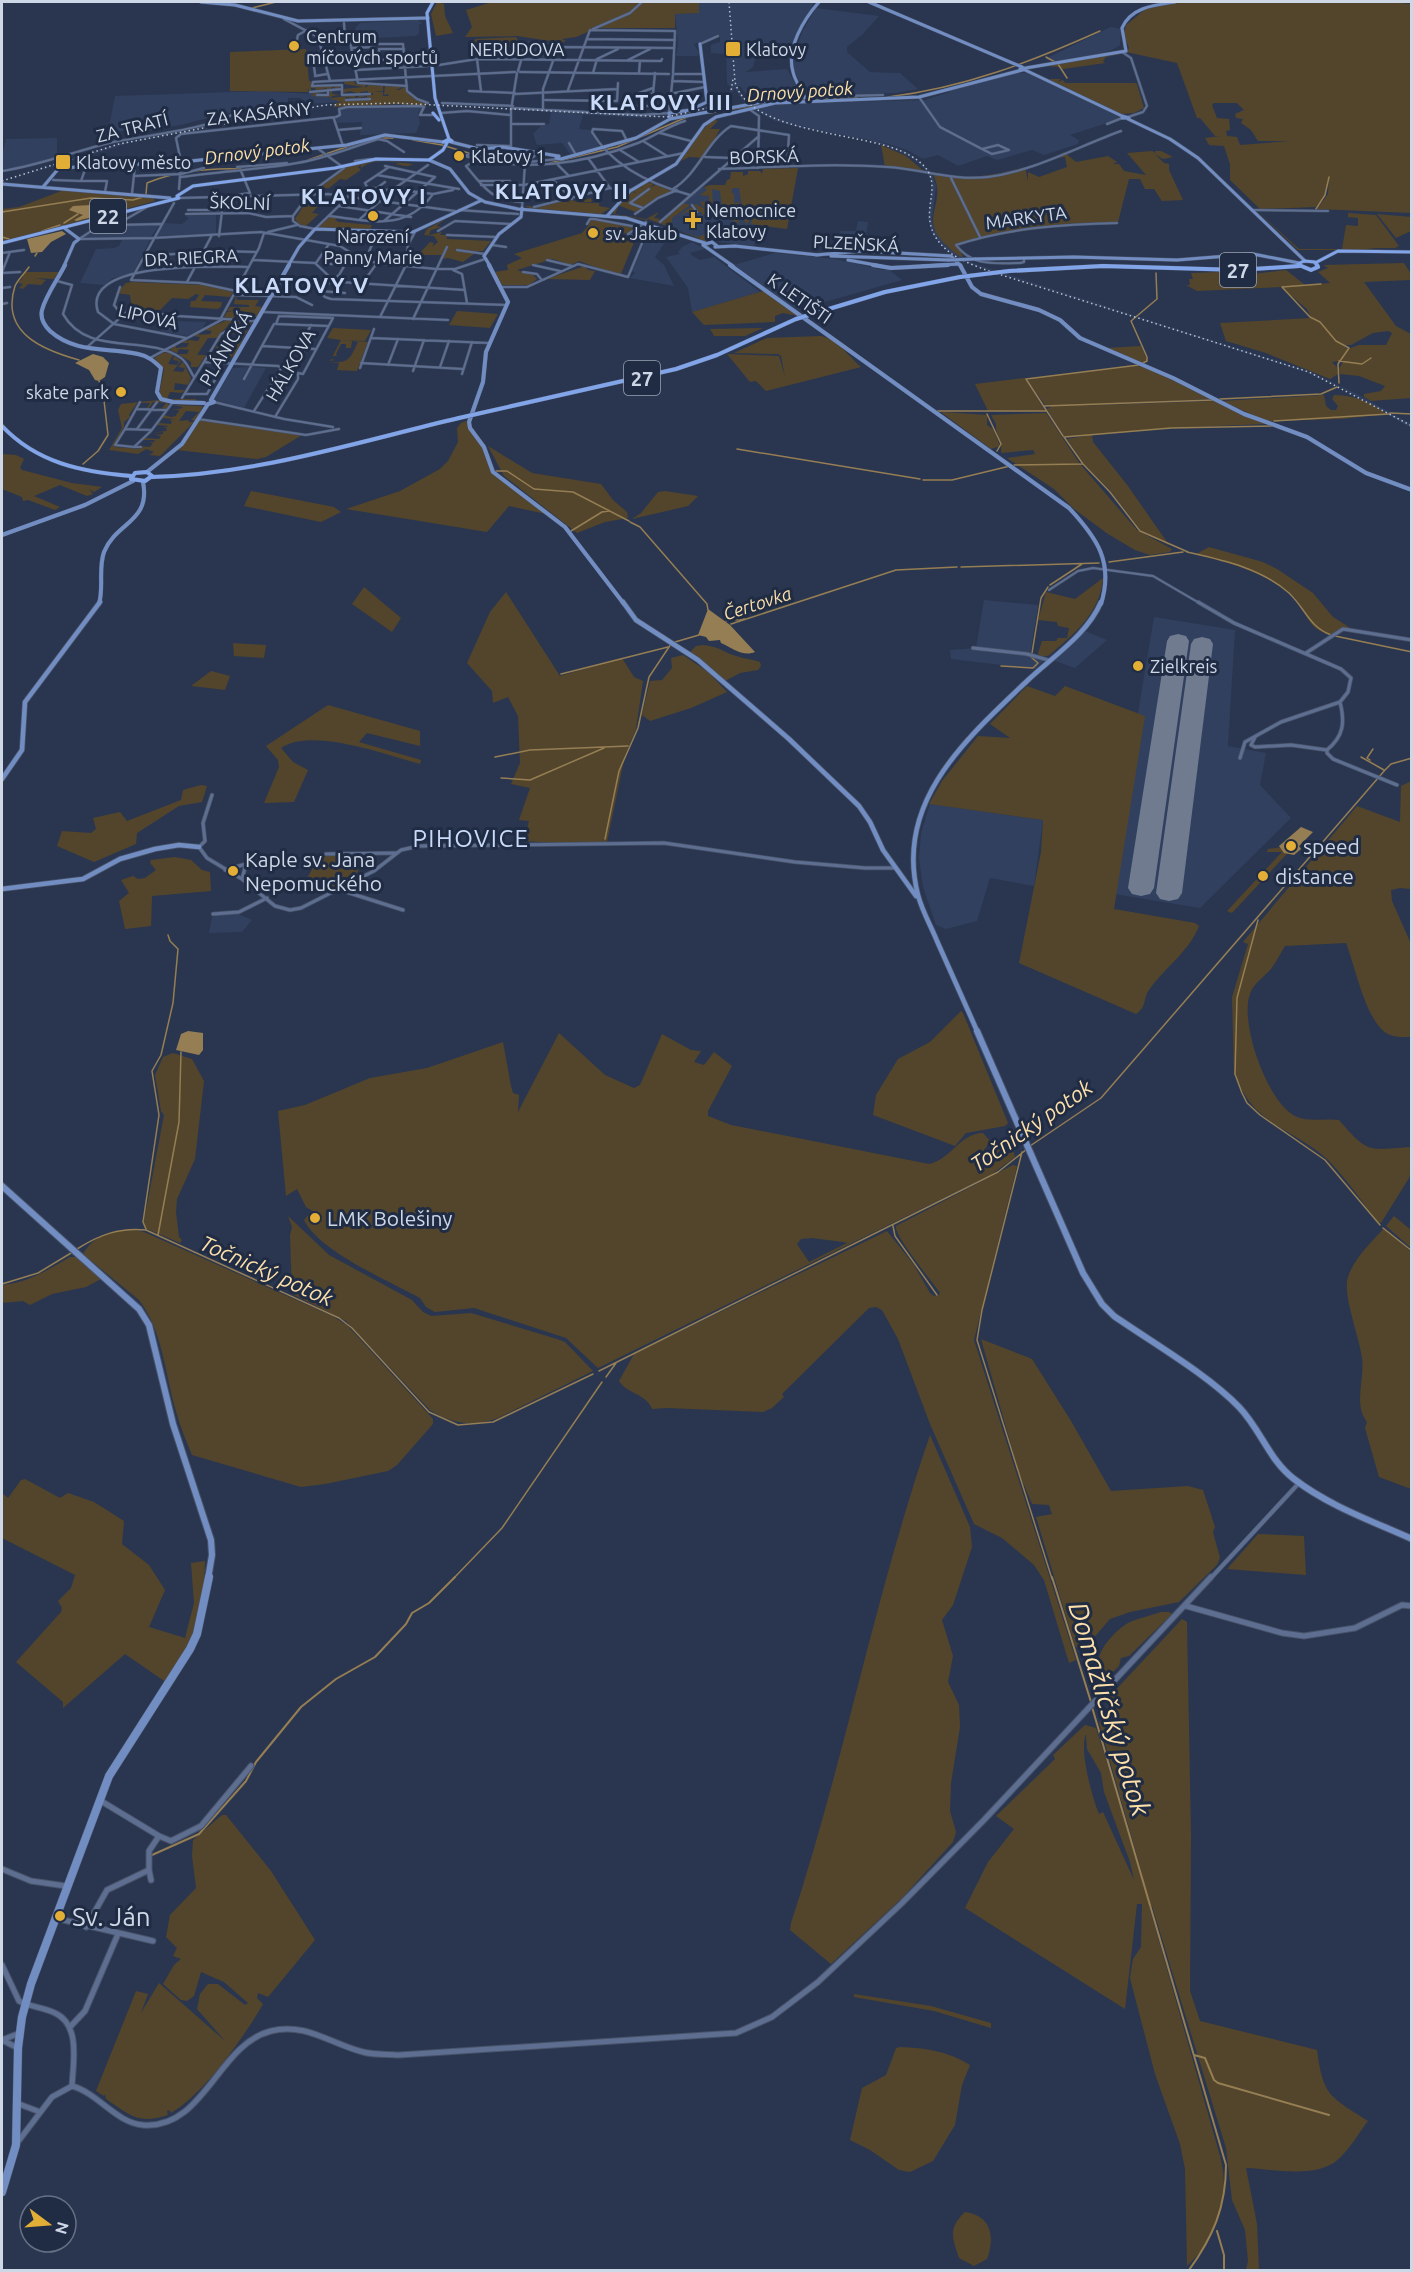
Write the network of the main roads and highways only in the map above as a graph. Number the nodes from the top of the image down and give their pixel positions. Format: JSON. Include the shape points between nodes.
{"nodes":[{"id":1,"x":201,"y":2,"type":"edge"},
{"id":2,"x":433,"y":2,"type":"edge"},
{"id":3,"x":819,"y":2,"type":"edge"},
{"id":4,"x":869,"y":2,"type":"edge"},
{"id":5,"x":1175,"y":2,"type":"edge"},
{"id":6,"x":428,"y":18,"type":"junction"},
{"id":7,"x":700,"y":44,"type":"road end"},
{"id":8,"x":1020,"y":68,"type":"junction"},
{"id":9,"x":703,"y":74,"type":"joint"},
{"id":10,"x":806,"y":99,"type":"junction"},
{"id":11,"x":670,"y":118,"type":"junction"},
{"id":12,"x":446,"y":142,"type":"junction"},
{"id":13,"x":429,"y":162,"type":"junction"},
{"id":14,"x":2,"y":184,"type":"edge"},
{"id":15,"x":43,"y":187,"type":"junction"},
{"id":16,"x":149,"y":196,"type":"junction"},
{"id":17,"x":170,"y":198,"type":"junction"},
{"id":18,"x":480,"y":201,"type":"junction"},
{"id":19,"x":153,"y":203,"type":"junction"},
{"id":20,"x":522,"y":208,"type":"junction"},
{"id":21,"x":608,"y":216,"type":"junction"},
{"id":22,"x":63,"y":227,"type":"junction"},
{"id":23,"x":2,"y":243,"type":"edge"},
{"id":24,"x":704,"y":244,"type":"junction"},
{"id":25,"x":735,"y":246,"type":"joint"},
{"id":26,"x":714,"y":247,"type":"junction"},
{"id":27,"x":1412,"y":252,"type":"edge"},
{"id":28,"x":884,"y":254,"type":"junction"},
{"id":29,"x":816,"y":255,"type":"junction"},
{"id":30,"x":832,"y":256,"type":"junction"},
{"id":31,"x":898,"y":260,"type":"junction"},
{"id":32,"x":851,"y":261,"type":"joint"},
{"id":33,"x":1305,"y":261,"type":"junction"},
{"id":34,"x":1315,"y":263,"type":"junction"},
{"id":35,"x":959,"y":264,"type":"junction"},
{"id":36,"x":1299,"y":265,"type":"junction"},
{"id":37,"x":887,"y":267,"type":"junction"},
{"id":38,"x":206,"y":404,"type":"junction"},
{"id":39,"x":2,"y":426,"type":"edge"},
{"id":40,"x":147,"y":472,"type":"junction"},
{"id":41,"x":152,"y":477,"type":"junction"},
{"id":42,"x":133,"y":479,"type":"junction"},
{"id":43,"x":143,"y":482,"type":"junction"},
{"id":44,"x":1412,"y":490,"type":"edge"},
{"id":45,"x":146,"y":499,"type":"joint"},
{"id":46,"x":2,"y":535,"type":"edge"},
{"id":47,"x":1106,"y":569,"type":"joint"},
{"id":48,"x":2,"y":779,"type":"edge"},
{"id":49,"x":199,"y":847,"type":"road end"},
{"id":50,"x":2,"y":889,"type":"edge"},
{"id":51,"x":918,"y":897,"type":"junction"},
{"id":52,"x":2,"y":1186,"type":"edge"},
{"id":53,"x":1300,"y":1482,"type":"joint"},
{"id":54,"x":1412,"y":1539,"type":"edge"},
{"id":55,"x":5,"y":2174,"type":"edge"},
{"id":56,"x":2,"y":2192,"type":"edge"}],
"edges":[{"from":1,"to":6,"type":"main road","via":[[240,6],[298,21]]},
{"from":2,"to":6,"type":"main road"},
{"from":3,"to":10,"type":"main road","via":[[802,28],[793,54],[792,68]]},
{"from":4,"to":8,"type":"main road"},
{"from":5,"to":8,"type":"main road","via":[[1143,8],[1127,21],[1122,32],[1128,49],[1122,52]]},
{"from":6,"to":12,"type":"main road","via":[[436,114]]},
{"from":7,"to":9,"type":"main road"},
{"from":8,"to":10,"type":"main road","via":[[919,97]]},
{"from":8,"to":33,"type":"main road","via":[[1188,150],[1256,210]]},
{"from":9,"to":11,"type":"main road","via":[[706,102],[690,110],[669,113]]},
{"from":10,"to":11,"type":"main road","via":[[764,101]]},
{"from":10,"to":21,"type":"main road","via":[[711,119],[675,164],[631,190]]},
{"from":11,"to":12,"type":"main road","via":[[605,150],[559,157],[511,147]]},
{"from":12,"to":13,"type":"main road"},
{"from":12,"to":15,"type":"main road","via":[[385,135],[343,146],[57,169]]},
{"from":13,"to":17,"type":"main road","number":"22","via":[[371,159],[330,169],[193,186]]},
{"from":13,"to":18,"type":"main road","via":[[453,170],[468,194]]},
{"from":14,"to":15,"type":"main road"},
{"from":15,"to":16,"type":"main road"},
{"from":16,"to":17,"type":"main road"},
{"from":16,"to":19,"type":"main road","via":[[156,201]]},
{"from":17,"to":19,"type":"main road","number":"22"},
{"from":18,"to":20,"type":"main road","name":"PLZEŇSKÁ"},
{"from":18,"to":38,"type":"main road","name":"PLÁNICKÁ","via":[[415,232],[315,229],[290,262],[212,401]]},
{"from":19,"to":22,"type":"main road","number":"22"},
{"from":20,"to":21,"type":"main road","name":"PLZEŇSKÁ"},
{"from":20,"to":51,"type":"main road","via":[[521,216],[496,237],[485,256],[507,297],[507,305],[489,343],[483,382],[469,420],[493,472],[565,526],[636,620],[698,660],[851,798]]},
{"from":21,"to":24,"type":"main road","name":"PLZEŇSKÁ","via":[[646,222]]},
{"from":22,"to":23,"type":"main road","number":"22"},
{"from":22,"to":38,"type":"main road","via":[[79,239],[42,309],[42,322],[61,339],[85,349],[150,358],[161,368],[158,396],[173,402]]},
{"from":24,"to":26,"type":"main road","name":"PLZEŇSKÁ"},
{"from":24,"to":26,"type":"main road","name":"PLZEŇSKÁ"},
{"from":25,"to":26,"type":"main road","name":"PLZEŇSKÁ"},
{"from":25,"to":29,"type":"main road","name":"PLZEŇSKÁ"},
{"from":26,"to":47,"type":"main road","name":"K LETIŠTI","via":[[871,366],[1065,504],[1096,538]]},
{"from":27,"to":34,"type":"main road","number":"27","via":[[1336,252]]},
{"from":28,"to":29,"type":"main road"},
{"from":28,"to":31,"type":"main road"},
{"from":28,"to":35,"type":"main road","via":[[949,255]]},
{"from":29,"to":30,"type":"main road","name":"PLZEŇSKÁ"},
{"from":30,"to":31,"type":"main road","name":"PLZEŇSKÁ"},
{"from":30,"to":32,"type":"main road"},
{"from":31,"to":36,"type":"main road","name":"PLZEŇSKÁ","bridge":true,"via":[[1178,260],[1253,254]]},
{"from":31,"to":37,"type":"main road","via":[[886,262]]},
{"from":32,"to":37,"type":"main road"},
{"from":33,"to":34,"type":"main road","number":"27"},
{"from":33,"to":36,"type":"main road","number":"27"},
{"from":34,"to":36,"type":"main road","number":"27","via":[[1316,269]]},
{"from":35,"to":37,"type":"main road"},
{"from":35,"to":44,"type":"main road","via":[[972,287],[981,294],[1039,310],[1080,338],[1244,414],[1307,436],[1366,473]]},
{"from":36,"to":41,"type":"main road","number":"27","bridge":true,"via":[[1246,270],[1091,266],[960,278],[879,294],[796,319],[676,369],[238,470]]},
{"from":38,"to":40,"type":"main road","name":"PLÁNICKÁ","via":[[179,447]]},
{"from":39,"to":42,"type":"main road","via":[[24,447],[53,461]]},
{"from":40,"to":41,"type":"main road"},
{"from":40,"to":42,"type":"main road","via":[[138,472]]},
{"from":41,"to":43,"type":"main road","number":"27"},
{"from":42,"to":43,"type":"main road"},
{"from":42,"to":46,"type":"main road","via":[[85,505]]},
{"from":43,"to":45,"type":"main road"},
{"from":45,"to":48,"type":"main road","via":[[142,510],[115,536],[104,554],[100,569],[102,594],[96,610],[25,702],[22,750]]},
{"from":47,"to":51,"type":"main road","via":[[1104,597],[1082,631],[989,718],[929,793],[918,819],[912,853]]},
{"from":49,"to":50,"type":"main road","via":[[148,850],[83,879]]},
{"from":51,"to":53,"type":"main road","via":[[1083,1273],[1102,1304],[1121,1322],[1235,1402],[1275,1461]]},
{"from":52,"to":55,"type":"main road","via":[[139,1309],[149,1325],[173,1424],[206,1520],[212,1555],[197,1634],[116,1763],[99,1799],[29,1990],[18,2048],[16,2145]]},
{"from":53,"to":54,"type":"main road"},
{"from":55,"to":56,"type":"main road"}]}
